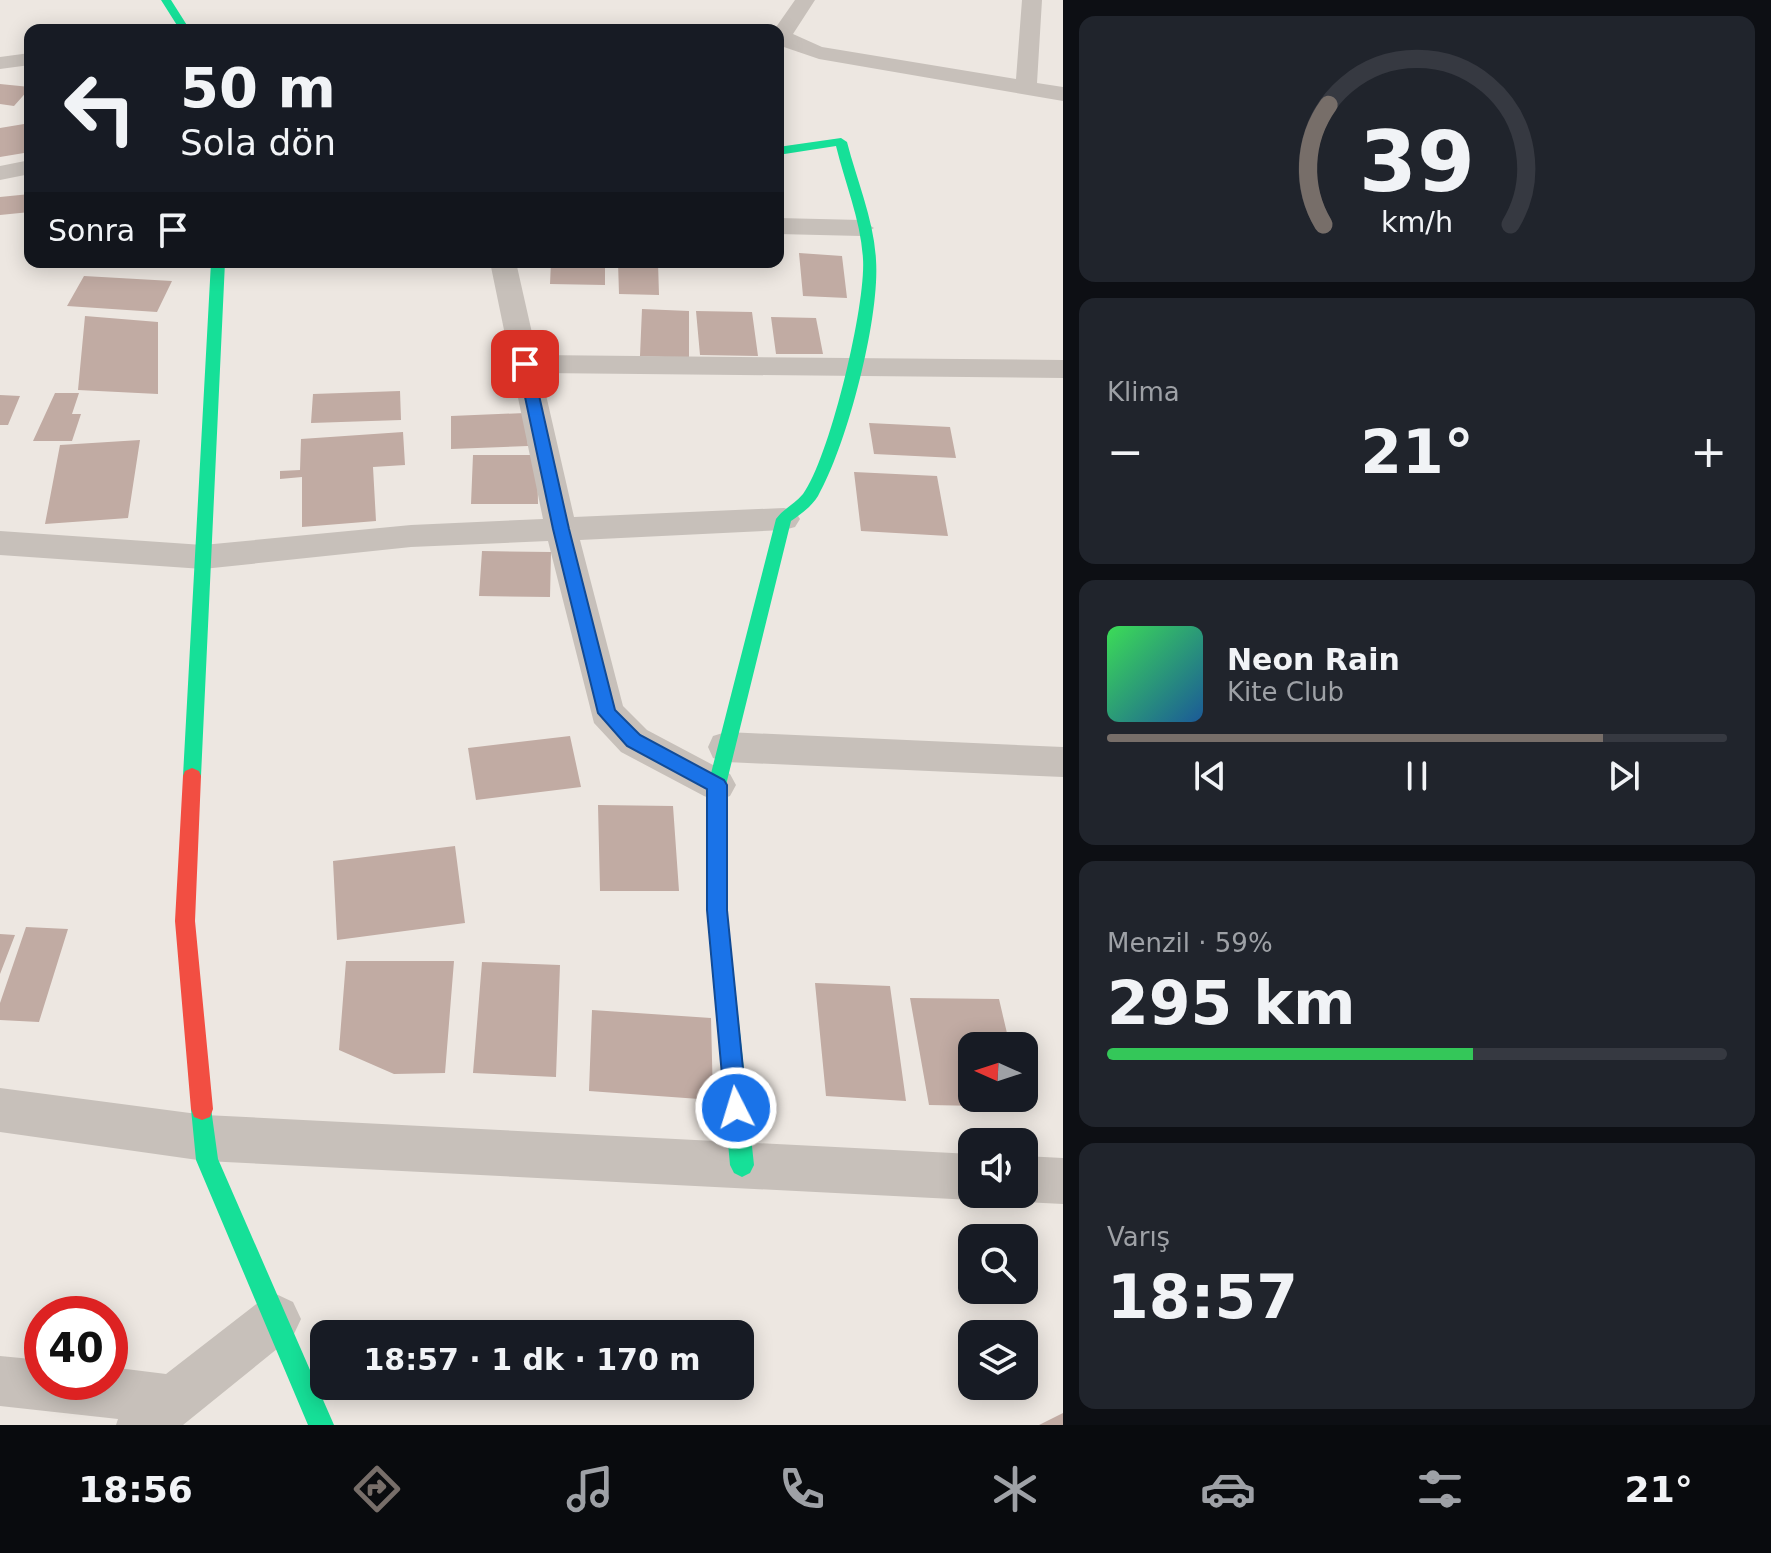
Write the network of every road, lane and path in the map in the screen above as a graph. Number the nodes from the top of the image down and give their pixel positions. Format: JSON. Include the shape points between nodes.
{"nodes":[{"id":1,"x":166,"y":0,"type":"edge"},
{"id":2,"x":805,"y":0,"type":"edge"},
{"id":3,"x":1032,"y":0,"type":"edge"},
{"id":4,"x":181,"y":24,"type":"edge"},
{"id":5,"x":784,"y":32,"type":"edge"},
{"id":6,"x":784,"y":40,"type":"edge"},
{"id":7,"x":24,"y":60,"type":"edge"},
{"id":8,"x":0,"y":63,"type":"edge"},
{"id":9,"x":1026,"y":86,"type":"junction"},
{"id":10,"x":1063,"y":94,"type":"edge"},
{"id":11,"x":784,"y":150,"type":"edge"},
{"id":12,"x":24,"y":168,"type":"edge"},
{"id":13,"x":0,"y":173,"type":"edge"},
{"id":14,"x":784,"y":226,"type":"edge"},
{"id":15,"x":861,"y":228,"type":"junction"},
{"id":16,"x":218,"y":268,"type":"edge"},
{"id":17,"x":504,"y":268,"type":"edge"},
{"id":18,"x":525,"y":364,"type":"junction"},
{"id":19,"x":852,"y":365,"type":"junction"},
{"id":20,"x":1063,"y":369,"type":"edge"},
{"id":21,"x":784,"y":519,"type":"junction"},
{"id":22,"x":561,"y":529,"type":"junction"},
{"id":23,"x":0,"y":543,"type":"edge"},
{"id":24,"x":203,"y":557,"type":"junction"},
{"id":25,"x":726,"y":747,"type":"junction"},
{"id":26,"x":1063,"y":762,"type":"edge"},
{"id":27,"x":717,"y":785,"type":"junction"},
{"id":28,"x":0,"y":1110,"type":"edge"},
{"id":29,"x":205,"y":1138,"type":"junction"},
{"id":30,"x":742,"y":1165,"type":"junction"},
{"id":31,"x":958,"y":1176,"type":"edge"},
{"id":32,"x":1038,"y":1180,"type":"edge"},
{"id":33,"x":1063,"y":1181,"type":"edge"},
{"id":34,"x":276,"y":1319,"type":"junction"},
{"id":35,"x":0,"y":1381,"type":"edge"},
{"id":36,"x":158,"y":1412,"type":"edge"},
{"id":37,"x":321,"y":1425,"type":"edge"}],
"edges":[{"from":1,"to":4,"type":"street"},
{"from":2,"to":5,"type":"street"},
{"from":3,"to":9,"type":"street"},
{"from":6,"to":9,"type":"street","via":[[819,53]]},
{"from":7,"to":8,"type":"street"},
{"from":9,"to":10,"type":"street"},
{"from":11,"to":15,"type":"street","via":[[841,142]]},
{"from":12,"to":13,"type":"street"},
{"from":14,"to":15,"type":"street"},
{"from":15,"to":19,"type":"street","via":[[870,262],[860,348]]},
{"from":16,"to":24,"type":"street"},
{"from":17,"to":18,"type":"street"},
{"from":18,"to":19,"type":"street"},
{"from":18,"to":22,"type":"street"},
{"from":19,"to":20,"type":"street"},
{"from":19,"to":21,"type":"street","via":[[826,463],[809,497]]},
{"from":21,"to":22,"type":"street"},
{"from":21,"to":25,"type":"street"},
{"from":22,"to":24,"type":"street","via":[[411,536]]},
{"from":22,"to":27,"type":"street","via":[[607,713],[634,741]]},
{"from":23,"to":24,"type":"street"},
{"from":24,"to":29,"type":"street","via":[[185,921]]},
{"from":25,"to":26,"type":"street"},
{"from":25,"to":27,"type":"street"},
{"from":27,"to":30,"type":"street","via":[[717,910]]},
{"from":28,"to":29,"type":"street"},
{"from":29,"to":30,"type":"street"},
{"from":29,"to":34,"type":"street","via":[[207,1160]]},
{"from":30,"to":31,"type":"street"},
{"from":32,"to":33,"type":"street"},
{"from":34,"to":36,"type":"street"},
{"from":34,"to":37,"type":"street"},
{"from":35,"to":36,"type":"street"}]}
